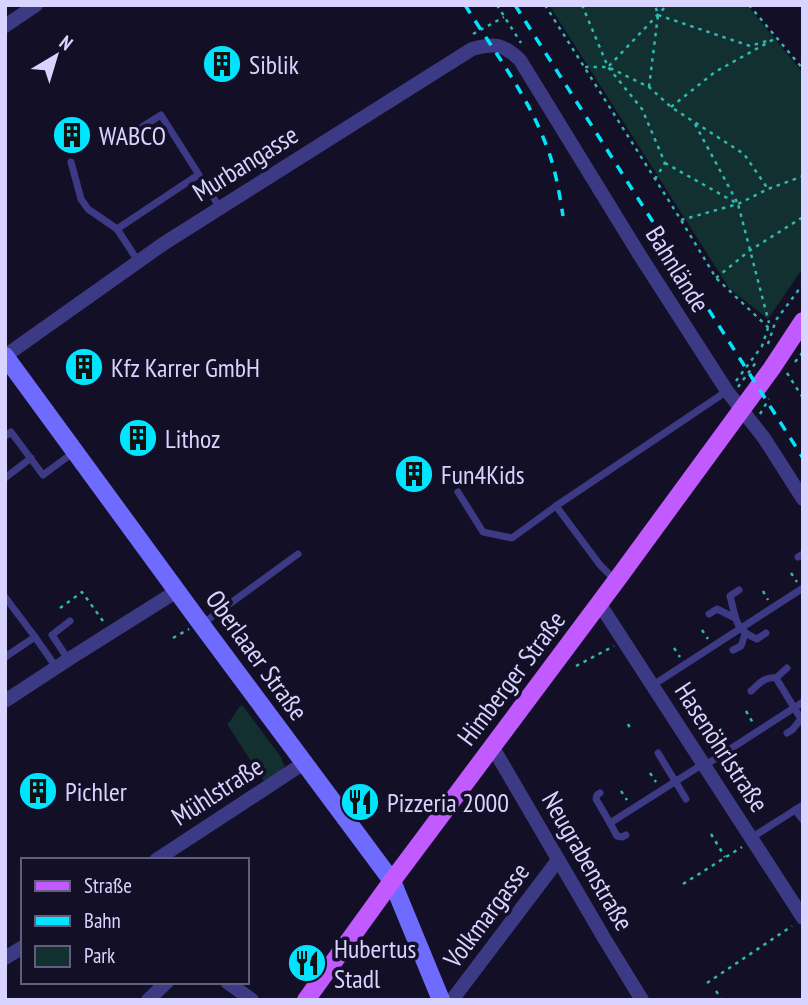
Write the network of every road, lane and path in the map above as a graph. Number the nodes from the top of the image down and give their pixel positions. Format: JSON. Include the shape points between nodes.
{"nodes":[{"id":1,"x":36,"y":5,"type":"edge"},
{"id":2,"x":545,"y":5,"type":"edge"},
{"id":3,"x":582,"y":5,"type":"edge"},
{"id":4,"x":655,"y":5,"type":"edge"},
{"id":5,"x":667,"y":5,"type":"edge"},
{"id":6,"x":749,"y":5,"type":"edge"},
{"id":7,"x":657,"y":15,"type":"junction"},
{"id":8,"x":504,"y":17,"type":"dead end"},
{"id":9,"x":5,"y":26,"type":"edge"},
{"id":10,"x":776,"y":38,"type":"junction"},
{"id":11,"x":472,"y":49,"type":"junction"},
{"id":12,"x":608,"y":66,"type":"junction"},
{"id":13,"x":584,"y":67,"type":"junction"},
{"id":14,"x":803,"y":69,"type":"edge"},
{"id":15,"x":649,"y":87,"type":"junction"},
{"id":16,"x":671,"y":107,"type":"junction"},
{"id":17,"x":694,"y":122,"type":"junction"},
{"id":18,"x":138,"y":130,"type":"dead end"},
{"id":19,"x":71,"y":162,"type":"dead end"},
{"id":20,"x":665,"y":163,"type":"junction"},
{"id":21,"x":198,"y":175,"type":"junction"},
{"id":22,"x":803,"y":176,"type":"edge"},
{"id":23,"x":655,"y":179,"type":"junction"},
{"id":24,"x":768,"y":189,"type":"junction"},
{"id":25,"x":738,"y":204,"type":"junction"},
{"id":26,"x":220,"y":208,"type":"junction"},
{"id":27,"x":803,"y":217,"type":"edge"},
{"id":28,"x":681,"y":220,"type":"junction"},
{"id":29,"x":117,"y":229,"type":"junction"},
{"id":30,"x":749,"y":251,"type":"junction"},
{"id":31,"x":138,"y":262,"type":"junction"},
{"id":32,"x":716,"y":278,"type":"junction"},
{"id":33,"x":803,"y":284,"type":"edge"},
{"id":34,"x":803,"y":321,"type":"edge"},
{"id":35,"x":768,"y":326,"type":"junction"},
{"id":36,"x":772,"y":331,"type":"junction"},
{"id":37,"x":803,"y":352,"type":"edge"},
{"id":38,"x":5,"y":356,"type":"edge"},
{"id":39,"x":795,"y":363,"type":"dead end"},
{"id":40,"x":787,"y":373,"type":"dead end"},
{"id":41,"x":765,"y":391,"type":"junction"},
{"id":42,"x":803,"y":398,"type":"edge"},
{"id":43,"x":734,"y":399,"type":"junction"},
{"id":44,"x":5,"y":436,"type":"edge"},
{"id":45,"x":764,"y":438,"type":"junction"},
{"id":46,"x":75,"y":451,"type":"junction"},
{"id":47,"x":31,"y":458,"type":"junction"},
{"id":48,"x":5,"y":478,"type":"edge"},
{"id":49,"x":458,"y":492,"type":"dead end"},
{"id":50,"x":803,"y":499,"type":"edge"},
{"id":51,"x":556,"y":506,"type":"junction"},
{"id":52,"x":298,"y":554,"type":"dead end"},
{"id":53,"x":616,"y":581,"type":"junction"},
{"id":54,"x":803,"y":588,"type":"edge"},
{"id":55,"x":739,"y":590,"type":"dead end"},
{"id":56,"x":177,"y":591,"type":"junction"},
{"id":57,"x":5,"y":597,"type":"edge"},
{"id":58,"x":599,"y":603,"type":"junction"},
{"id":59,"x":60,"y":608,"type":"dead end"},
{"id":60,"x":709,"y":614,"type":"dead end"},
{"id":61,"x":735,"y":618,"type":"junction"},
{"id":62,"x":70,"y":621,"type":"dead end"},
{"id":63,"x":104,"y":622,"type":"dead end"},
{"id":64,"x":195,"y":626,"type":"junction"},
{"id":65,"x":743,"y":631,"type":"junction"},
{"id":66,"x":766,"y":633,"type":"dead end"},
{"id":67,"x":35,"y":637,"type":"junction"},
{"id":68,"x":173,"y":638,"type":"dead end"},
{"id":69,"x":616,"y":645,"type":"dead end"},
{"id":70,"x":733,"y":650,"type":"dead end"},
{"id":71,"x":5,"y":657,"type":"edge"},
{"id":72,"x":62,"y":663,"type":"junction"},
{"id":73,"x":576,"y":666,"type":"dead end"},
{"id":74,"x":788,"y":668,"type":"dead end"},
{"id":75,"x":776,"y":678,"type":"junction"},
{"id":76,"x":653,"y":685,"type":"junction"},
{"id":77,"x":751,"y":691,"type":"dead end"},
{"id":78,"x":5,"y":701,"type":"edge"},
{"id":79,"x":803,"y":702,"type":"edge"},
{"id":80,"x":794,"y":708,"type":"junction"},
{"id":81,"x":746,"y":711,"type":"dead end"},
{"id":82,"x":802,"y":719,"type":"edge"},
{"id":83,"x":720,"y":727,"type":"dead end"},
{"id":84,"x":758,"y":731,"type":"junction"},
{"id":85,"x":787,"y":733,"type":"dead end"},
{"id":86,"x":492,"y":746,"type":"junction"},
{"id":87,"x":733,"y":747,"type":"junction"},
{"id":88,"x":658,"y":754,"type":"dead end"},
{"id":89,"x":304,"y":763,"type":"junction"},
{"id":90,"x":704,"y":765,"type":"junction"},
{"id":91,"x":676,"y":782,"type":"junction"},
{"id":92,"x":600,"y":793,"type":"dead end"},
{"id":93,"x":687,"y":799,"type":"dead end"},
{"id":94,"x":803,"y":805,"type":"edge"},
{"id":95,"x":795,"y":810,"type":"junction"},
{"id":96,"x":803,"y":820,"type":"edge"},
{"id":97,"x":610,"y":823,"type":"junction"},
{"id":98,"x":710,"y":834,"type":"dead end"},
{"id":99,"x":626,"y":835,"type":"dead end"},
{"id":100,"x":748,"y":841,"type":"junction"},
{"id":101,"x":159,"y":858,"type":"edge"},
{"id":102,"x":726,"y":858,"type":"junction"},
{"id":103,"x":709,"y":859,"type":"dead end"},
{"id":104,"x":558,"y":860,"type":"junction"},
{"id":105,"x":705,"y":862,"type":"dead end"},
{"id":106,"x":713,"y":866,"type":"junction"},
{"id":107,"x":709,"y":868,"type":"junction"},
{"id":108,"x":392,"y":881,"type":"junction"},
{"id":109,"x":683,"y":884,"type":"dead end"},
{"id":110,"x":799,"y":921,"type":"edge"},
{"id":111,"x":21,"y":948,"type":"edge"},
{"id":112,"x":5,"y":958,"type":"edge"},
{"id":113,"x":707,"y":983,"type":"dead end"},
{"id":114,"x":165,"y":984,"type":"edge"},
{"id":115,"x":231,"y":984,"type":"edge"},
{"id":116,"x":716,"y":991,"type":"dead end"},
{"id":117,"x":148,"y":1000,"type":"edge"},
{"id":118,"x":252,"y":1000,"type":"edge"},
{"id":119,"x":306,"y":1000,"type":"edge"},
{"id":120,"x":441,"y":1000,"type":"edge"},
{"id":121,"x":452,"y":1000,"type":"edge"},
{"id":122,"x":642,"y":1000,"type":"edge"},
{"id":123,"x":722,"y":1000,"type":"edge"}],
"edges":[{"from":1,"to":9,"type":"street"},
{"from":2,"to":13,"type":"path"},
{"from":3,"to":12,"type":"path"},
{"from":4,"to":7,"type":"path"},
{"from":5,"to":7,"type":"path"},
{"from":6,"to":10,"type":"path"},
{"from":7,"to":10,"type":"path","via":[[750,46]]},
{"from":7,"to":12,"type":"path"},
{"from":7,"to":15,"type":"path"},
{"from":8,"to":11,"type":"path","via":[[470,35]]},
{"from":10,"to":14,"type":"path"},
{"from":10,"to":16,"type":"path","via":[[715,72]]},
{"from":11,"to":26,"type":"street","name":"Murbangasse"},
{"from":11,"to":43,"type":"street","name":"Bahnlände","via":[[498,45],[520,60]]},
{"from":12,"to":13,"type":"path"},
{"from":12,"to":15,"type":"path"},
{"from":12,"to":20,"type":"path","via":[[642,109]]},
{"from":13,"to":23,"type":"path"},
{"from":15,"to":16,"type":"path"},
{"from":16,"to":17,"type":"path"},
{"from":17,"to":24,"type":"path","via":[[744,154]]},
{"from":17,"to":25,"type":"path"},
{"from":18,"to":21,"type":"lane","via":[[161,115]]},
{"from":19,"to":29,"type":"lane","via":[[81,199]]},
{"from":20,"to":23,"type":"path"},
{"from":20,"to":25,"type":"path"},
{"from":21,"to":26,"type":"lane"},
{"from":21,"to":29,"type":"lane"},
{"from":22,"to":24,"type":"path"},
{"from":23,"to":28,"type":"path"},
{"from":24,"to":25,"type":"path"},
{"from":25,"to":28,"type":"path"},
{"from":25,"to":30,"type":"path"},
{"from":26,"to":31,"type":"street","name":"Murbangasse"},
{"from":27,"to":30,"type":"path"},
{"from":28,"to":32,"type":"path"},
{"from":29,"to":31,"type":"lane"},
{"from":30,"to":32,"type":"path"},
{"from":30,"to":35,"type":"path"},
{"from":31,"to":38,"type":"street","name":"Murbangasse"},
{"from":32,"to":35,"type":"path"},
{"from":33,"to":36,"type":"path"},
{"from":34,"to":41,"type":"main road","name":"Himberger Straße"},
{"from":35,"to":36,"type":"path"},
{"from":35,"to":43,"type":"path"},
{"from":36,"to":43,"type":"path","via":[[768,346],[743,378]]},
{"from":37,"to":39,"type":"path"},
{"from":38,"to":46,"type":"main road","name":"Oberlaaer Straße"},
{"from":40,"to":42,"type":"path"},
{"from":41,"to":43,"type":"main road","name":"Himberger Straße"},
{"from":41,"to":45,"type":"path","via":[[760,415]]},
{"from":43,"to":45,"type":"street","name":"Bahnlände"},
{"from":43,"to":51,"type":"lane"},
{"from":43,"to":53,"type":"main road","name":"Himberger Straße"},
{"from":44,"to":47,"type":"lane","via":[[11,432]]},
{"from":45,"to":50,"type":"street","name":"Bahnlände"},
{"from":46,"to":47,"type":"lane","via":[[43,475]]},
{"from":46,"to":56,"type":"main road","name":"Oberlaaer Straße"},
{"from":47,"to":48,"type":"lane"},
{"from":49,"to":51,"type":"lane","via":[[483,532],[512,538]]},
{"from":51,"to":53,"type":"lane"},
{"from":52,"to":64,"type":"lane"},
{"from":53,"to":58,"type":"main road","name":"Himberger Straße"},
{"from":54,"to":65,"type":"lane"},
{"from":55,"to":61,"type":"lane","via":[[730,596]]},
{"from":56,"to":64,"type":"main road","name":"Oberlaaer Straße"},
{"from":56,"to":72,"type":"street"},
{"from":57,"to":67,"type":"lane"},
{"from":58,"to":76,"type":"street","name":"Hasenöhrlstraße"},
{"from":58,"to":86,"type":"main road","name":"Himberger Straße"},
{"from":59,"to":63,"type":"path","via":[[82,592]]},
{"from":60,"to":61,"type":"lane","via":[[717,609]]},
{"from":61,"to":65,"type":"lane"},
{"from":62,"to":72,"type":"lane","via":[[52,635]]},
{"from":64,"to":68,"type":"path"},
{"from":64,"to":89,"type":"main road","name":"Oberlaaer Straße"},
{"from":65,"to":66,"type":"lane","via":[[757,639]]},
{"from":65,"to":70,"type":"lane","via":[[741,646]]},
{"from":65,"to":76,"type":"lane"},
{"from":67,"to":71,"type":"lane"},
{"from":67,"to":72,"type":"lane"},
{"from":69,"to":73,"type":"path"},
{"from":72,"to":78,"type":"street"},
{"from":74,"to":75,"type":"lane"},
{"from":75,"to":77,"type":"lane","via":[[764,679]]},
{"from":75,"to":80,"type":"lane"},
{"from":76,"to":90,"type":"street","name":"Hasenöhrlstraße"},
{"from":79,"to":80,"type":"lane"},
{"from":80,"to":82,"type":"lane"},
{"from":80,"to":84,"type":"lane"},
{"from":81,"to":84,"type":"path"},
{"from":82,"to":85,"type":"lane"},
{"from":83,"to":87,"type":"path"},
{"from":84,"to":87,"type":"lane"},
{"from":86,"to":104,"type":"street","name":"Neugrabenstraße"},
{"from":86,"to":108,"type":"main road","name":"Himberger Straße"},
{"from":87,"to":90,"type":"lane"},
{"from":88,"to":91,"type":"lane"},
{"from":89,"to":101,"type":"street","name":"Mühlstraße"},
{"from":89,"to":108,"type":"main road","name":"Oberlaaer Straße"},
{"from":90,"to":91,"type":"lane"},
{"from":90,"to":100,"type":"street","name":"Hasenöhrlstraße"},
{"from":91,"to":93,"type":"lane"},
{"from":91,"to":97,"type":"lane"},
{"from":92,"to":97,"type":"lane","via":[[596,799]]},
{"from":94,"to":95,"type":"lane"},
{"from":95,"to":96,"type":"lane"},
{"from":95,"to":100,"type":"lane"},
{"from":97,"to":99,"type":"lane","via":[[617,836]]},
{"from":98,"to":102,"type":"path"},
{"from":100,"to":102,"type":"path"},
{"from":100,"to":110,"type":"street","name":"Hasenöhrlstraße"},
{"from":102,"to":106,"type":"path"},
{"from":103,"to":106,"type":"path"},
{"from":104,"to":121,"type":"street","name":"Volkmargasse"},
{"from":104,"to":122,"type":"street","name":"Neugrabenstraße"},
{"from":105,"to":107,"type":"path"},
{"from":106,"to":107,"type":"path"},
{"from":107,"to":109,"type":"path"},
{"from":108,"to":119,"type":"main road","name":"Himberger Straße"},
{"from":108,"to":120,"type":"main road","name":"Oberlaaer Straße"},
{"from":110,"to":113,"type":"path"},
{"from":111,"to":112,"type":"street"},
{"from":114,"to":117,"type":"street"},
{"from":115,"to":118,"type":"street"},
{"from":116,"to":123,"type":"path"}]}
